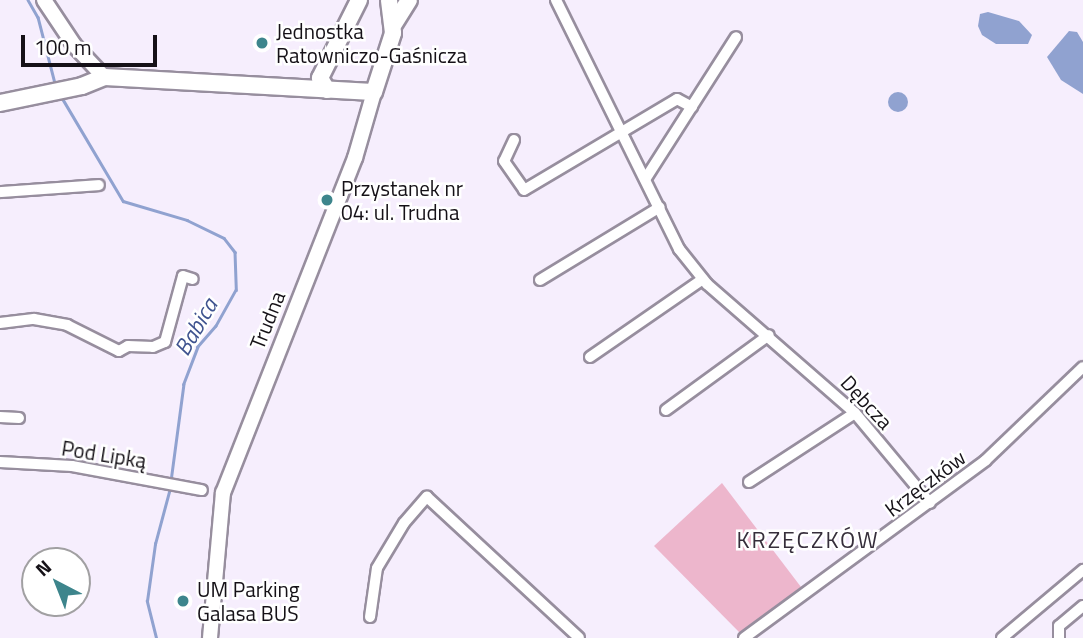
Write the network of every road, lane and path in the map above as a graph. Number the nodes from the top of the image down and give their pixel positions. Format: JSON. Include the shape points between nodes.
{"nodes":[{"id":1,"x":44,"y":0,"type":"edge"},
{"id":2,"x":359,"y":0,"type":"edge"},
{"id":3,"x":389,"y":0,"type":"edge"},
{"id":4,"x":408,"y":0,"type":"edge"},
{"id":5,"x":556,"y":0,"type":"edge"},
{"id":6,"x":394,"y":24,"type":"junction"},
{"id":7,"x":736,"y":37,"type":"dead end"},
{"id":8,"x":104,"y":77,"type":"junction"},
{"id":9,"x":323,"y":84,"type":"junction"},
{"id":10,"x":374,"y":92,"type":"junction"},
{"id":11,"x":0,"y":103,"type":"edge"},
{"id":12,"x":692,"y":107,"type":"junction"},
{"id":13,"x":625,"y":133,"type":"junction"},
{"id":14,"x":514,"y":140,"type":"dead end"},
{"id":15,"x":646,"y":178,"type":"junction"},
{"id":16,"x":99,"y":185,"type":"dead end"},
{"id":17,"x":0,"y":192,"type":"edge"},
{"id":18,"x":660,"y":207,"type":"junction"},
{"id":19,"x":193,"y":279,"type":"dead end"},
{"id":20,"x":703,"y":279,"type":"junction"},
{"id":21,"x":540,"y":280,"type":"dead end"},
{"id":22,"x":0,"y":323,"type":"edge"},
{"id":23,"x":769,"y":335,"type":"junction"},
{"id":24,"x":590,"y":357,"type":"dead end"},
{"id":25,"x":1083,"y":367,"type":"edge"},
{"id":26,"x":666,"y":410,"type":"dead end"},
{"id":27,"x":855,"y":413,"type":"junction"},
{"id":28,"x":0,"y":417,"type":"edge"},
{"id":29,"x":19,"y":418,"type":"dead end"},
{"id":30,"x":0,"y":462,"type":"edge"},
{"id":31,"x":749,"y":482,"type":"dead end"},
{"id":32,"x":202,"y":490,"type":"dead end"},
{"id":33,"x":930,"y":503,"type":"junction"},
{"id":34,"x":1083,"y":570,"type":"edge"},
{"id":35,"x":1083,"y":606,"type":"edge"},
{"id":36,"x":370,"y":617,"type":"dead end"},
{"id":37,"x":210,"y":638,"type":"edge"},
{"id":38,"x":579,"y":638,"type":"edge"},
{"id":39,"x":744,"y":638,"type":"edge"},
{"id":40,"x":1002,"y":638,"type":"edge"},
{"id":41,"x":1059,"y":638,"type":"edge"}],
"edges":[{"from":1,"to":8,"type":"street","via":[[74,45]]},
{"from":2,"to":9,"type":"main road"},
{"from":3,"to":6,"type":"main road"},
{"from":4,"to":6,"type":"main road"},
{"from":5,"to":13,"type":"street","name":"Dębcza"},
{"from":6,"to":10,"type":"main road","name":"Trudna"},
{"from":7,"to":12,"type":"street"},
{"from":8,"to":9,"type":"main road"},
{"from":8,"to":11,"type":"main road"},
{"from":9,"to":10,"type":"main road"},
{"from":10,"to":37,"type":"street","name":"Trudna","via":[[355,158],[223,493]]},
{"from":12,"to":13,"type":"street","via":[[677,99]]},
{"from":12,"to":15,"type":"street"},
{"from":13,"to":14,"type":"street","via":[[524,190],[504,161]]},
{"from":13,"to":15,"type":"street","name":"Dębcza"},
{"from":15,"to":18,"type":"street","name":"Dębcza"},
{"from":16,"to":17,"type":"street"},
{"from":18,"to":20,"type":"street","name":"Dębcza","via":[[680,249]]},
{"from":18,"to":21,"type":"street"},
{"from":19,"to":22,"type":"street","via":[[183,276],[165,342],[153,347],[128,345],[120,351],[67,325],[34,320]]},
{"from":20,"to":23,"type":"street","name":"Dębcza"},
{"from":20,"to":24,"type":"street"},
{"from":23,"to":26,"type":"street"},
{"from":23,"to":27,"type":"street","name":"Dębcza"},
{"from":25,"to":33,"type":"street","name":"Krzęczków","via":[[986,460]]},
{"from":27,"to":31,"type":"street"},
{"from":27,"to":33,"type":"street","name":"Dębcza"},
{"from":28,"to":29,"type":"street"},
{"from":30,"to":32,"type":"street","name":"Pod Lipką","via":[[72,466]]},
{"from":33,"to":39,"type":"street","name":"Krzęczków"},
{"from":34,"to":40,"type":"street"},
{"from":35,"to":41,"type":"street","via":[[1059,626]]},
{"from":36,"to":38,"type":"street","via":[[377,568],[404,523],[428,497]]}]}
